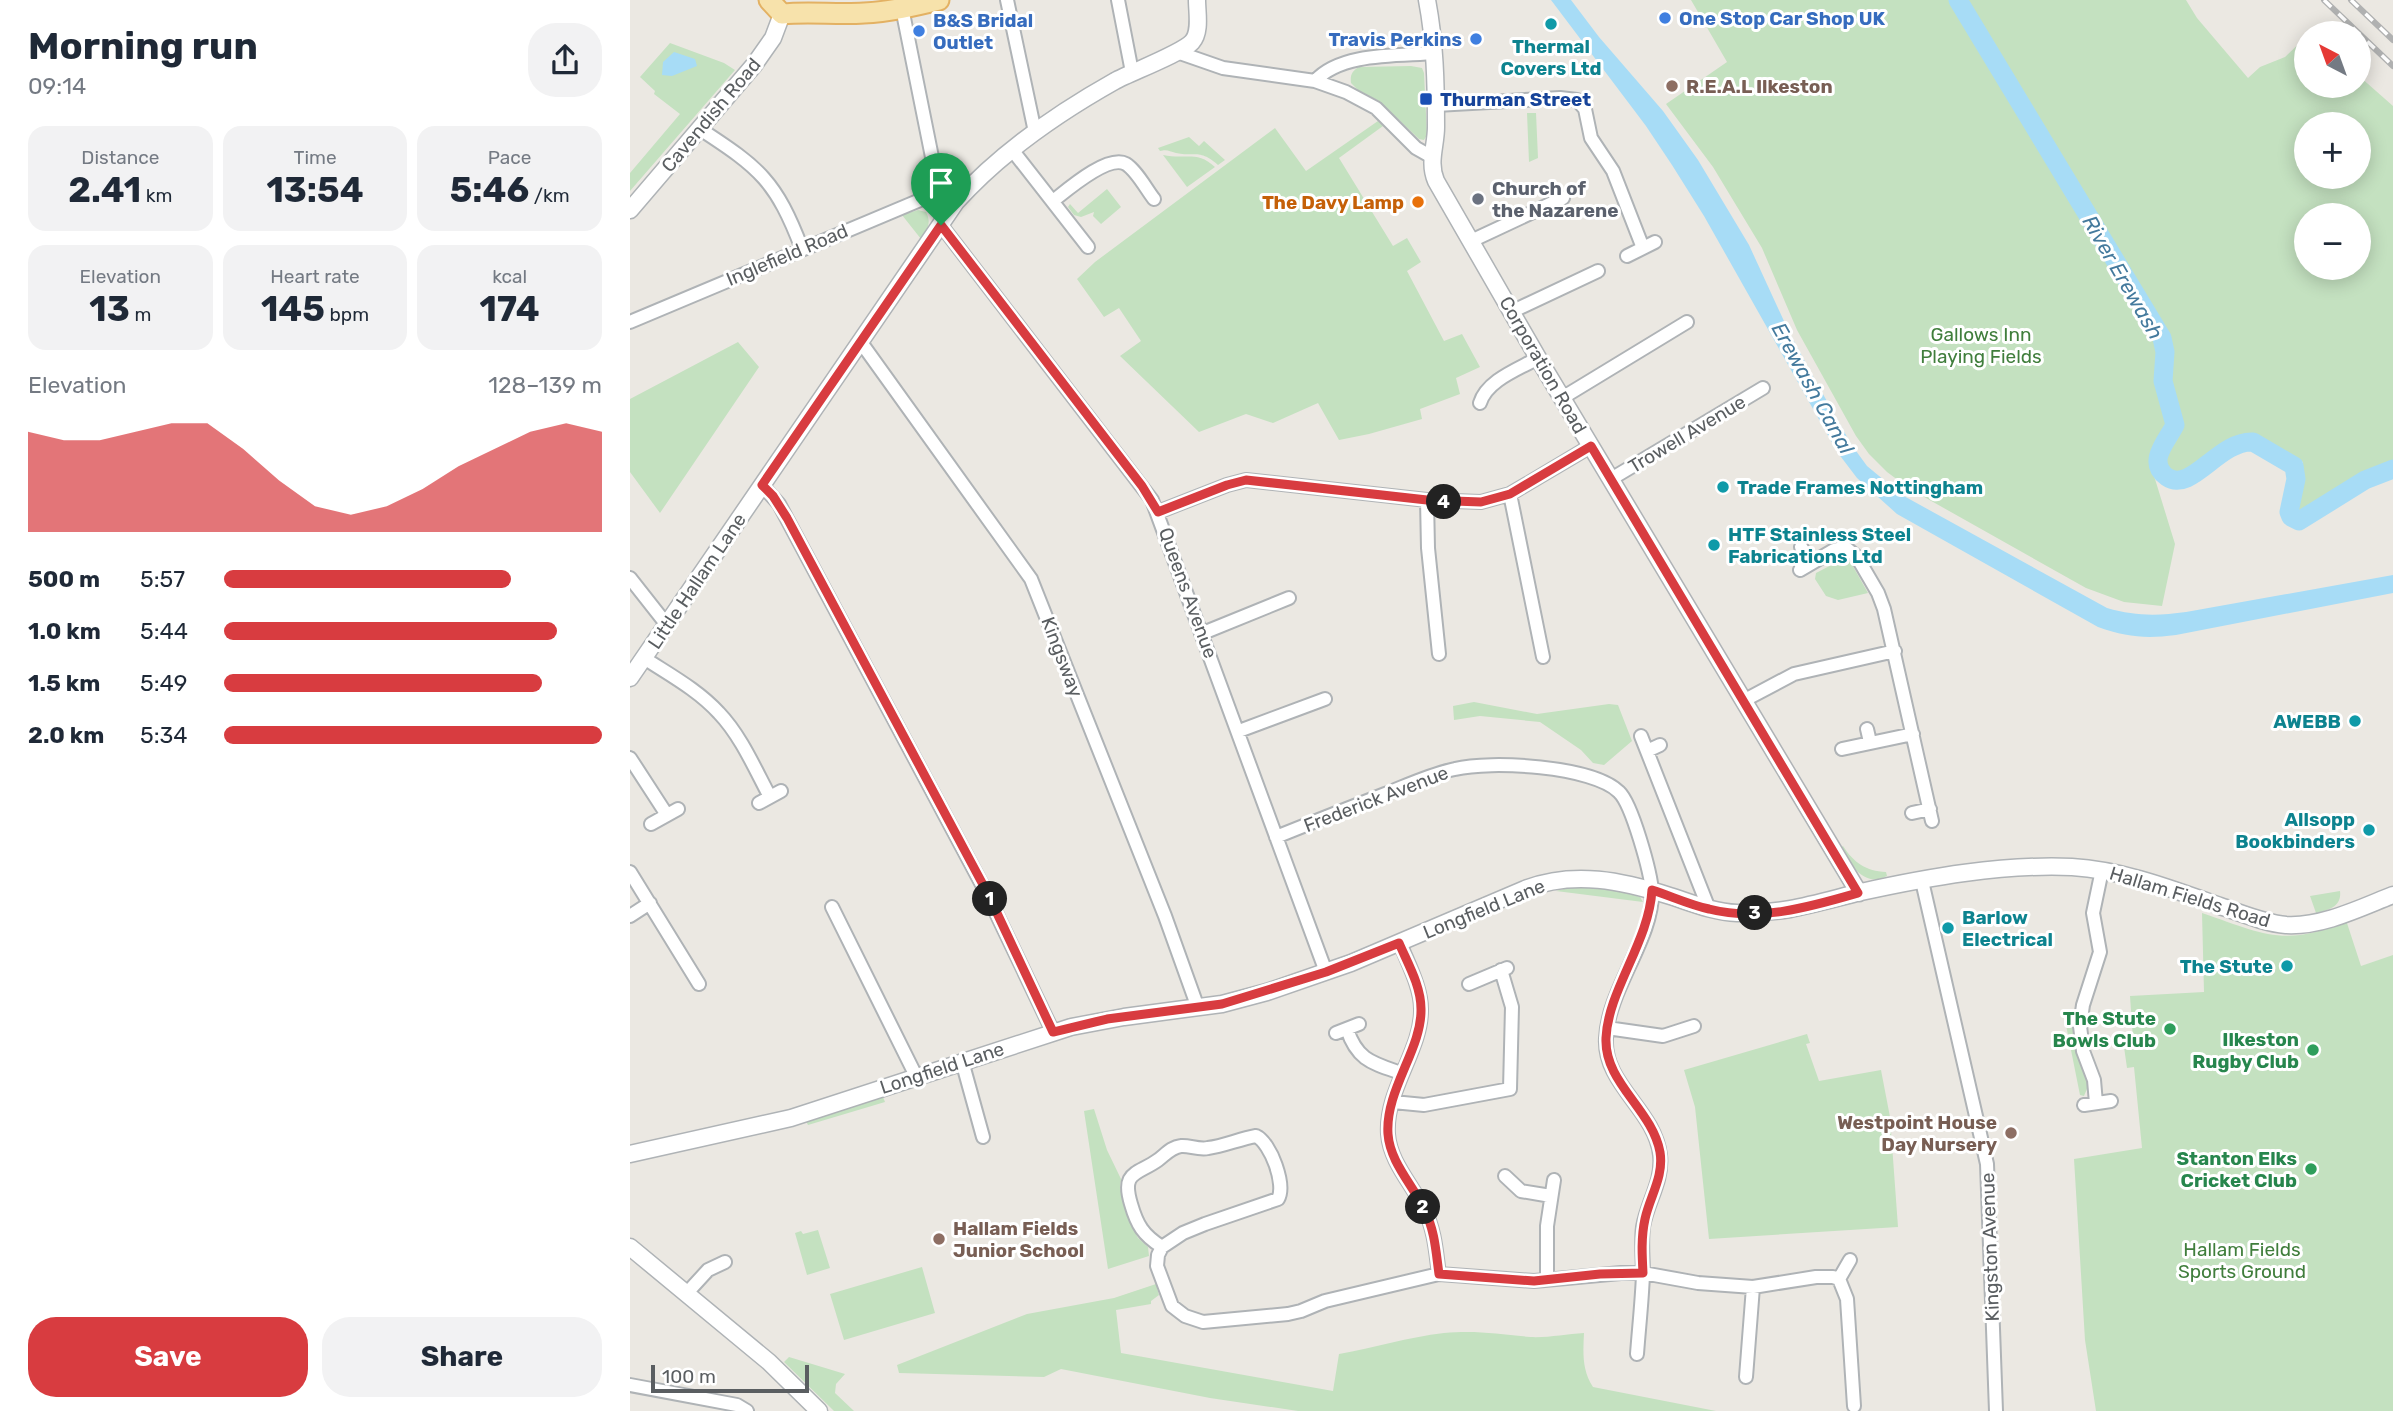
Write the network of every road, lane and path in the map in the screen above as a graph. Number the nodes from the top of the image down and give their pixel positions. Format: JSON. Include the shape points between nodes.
{"nodes":[{"id":1,"x":939,"y":0,"type":"edge"},
{"id":2,"x":1007,"y":0,"type":"edge"},
{"id":3,"x":1118,"y":0,"type":"edge"},
{"id":4,"x":1197,"y":0,"type":"edge"},
{"id":5,"x":1427,"y":0,"type":"edge"},
{"id":6,"x":881,"y":6,"type":"edge"},
{"id":7,"x":776,"y":7,"type":"edge"},
{"id":8,"x":902,"y":8,"type":"junction"},
{"id":9,"x":1177,"y":52,"type":"junction"},
{"id":10,"x":1435,"y":53,"type":"junction"},
{"id":11,"x":1132,"y":72,"type":"junction"},
{"id":12,"x":1315,"y":81,"type":"junction"},
{"id":13,"x":1436,"y":105,"type":"junction"},
{"id":14,"x":700,"y":129,"type":"junction"},
{"id":15,"x":1035,"y":132,"type":"junction"},
{"id":16,"x":1013,"y":150,"type":"junction"},
{"id":17,"x":1133,"y":154,"type":"dead end"},
{"id":18,"x":1432,"y":158,"type":"junction"},
{"id":19,"x":1122,"y":162,"type":"junction"},
{"id":20,"x":944,"y":190,"type":"junction"},
{"id":21,"x":1563,"y":198,"type":"dead end"},
{"id":22,"x":1154,"y":199,"type":"dead end"},
{"id":23,"x":958,"y":200,"type":"junction"},
{"id":24,"x":1053,"y":201,"type":"junction"},
{"id":25,"x":630,"y":210,"type":"edge"},
{"id":26,"x":941,"y":225,"type":"junction"},
{"id":27,"x":1471,"y":241,"type":"junction"},
{"id":28,"x":1088,"y":247,"type":"dead end"},
{"id":29,"x":802,"y":249,"type":"junction"},
{"id":30,"x":1627,"y":256,"type":"dead end"},
{"id":31,"x":1598,"y":271,"type":"dead end"},
{"id":32,"x":1511,"y":312,"type":"junction"},
{"id":33,"x":630,"y":322,"type":"edge"},
{"id":34,"x":1683,"y":328,"type":"dead end"},
{"id":35,"x":860,"y":341,"type":"junction"},
{"id":36,"x":1538,"y":358,"type":"junction"},
{"id":37,"x":1763,"y":388,"type":"dead end"},
{"id":38,"x":1562,"y":398,"type":"junction"},
{"id":39,"x":1480,"y":407,"type":"dead end"},
{"id":40,"x":1591,"y":446,"type":"junction"},
{"id":41,"x":1611,"y":479,"type":"junction"},
{"id":42,"x":762,"y":485,"type":"junction"},
{"id":43,"x":1510,"y":494,"type":"junction"},
{"id":44,"x":1427,"y":500,"type":"junction"},
{"id":45,"x":1158,"y":512,"type":"junction"},
{"id":46,"x":1801,"y":547,"type":"dead end"},
{"id":47,"x":630,"y":578,"type":"edge"},
{"id":48,"x":1289,"y":598,"type":"dead end"},
{"id":49,"x":667,"y":625,"type":"junction"},
{"id":50,"x":1203,"y":633,"type":"junction"},
{"id":51,"x":1895,"y":652,"type":"junction"},
{"id":52,"x":1439,"y":654,"type":"dead end"},
{"id":53,"x":1543,"y":657,"type":"dead end"},
{"id":54,"x":644,"y":658,"type":"junction"},
{"id":55,"x":630,"y":678,"type":"edge"},
{"id":56,"x":1325,"y":699,"type":"dead end"},
{"id":57,"x":1742,"y":701,"type":"junction"},
{"id":58,"x":1867,"y":729,"type":"dead end"},
{"id":59,"x":1239,"y":731,"type":"junction"},
{"id":60,"x":1913,"y":734,"type":"junction"},
{"id":61,"x":1641,"y":736,"type":"dead end"},
{"id":62,"x":1870,"y":743,"type":"junction"},
{"id":63,"x":1660,"y":745,"type":"dead end"},
{"id":64,"x":1842,"y":749,"type":"dead end"},
{"id":65,"x":1647,"y":751,"type":"junction"},
{"id":66,"x":630,"y":758,"type":"edge"},
{"id":67,"x":770,"y":797,"type":"dead end"},
{"id":68,"x":1912,"y":813,"type":"dead end"},
{"id":69,"x":651,"y":824,"type":"dead end"},
{"id":70,"x":1276,"y":837,"type":"junction"},
{"id":71,"x":2102,"y":870,"type":"junction"},
{"id":72,"x":630,"y":872,"type":"edge"},
{"id":73,"x":1922,"y":881,"type":"junction"},
{"id":74,"x":1652,"y":890,"type":"junction"},
{"id":75,"x":1858,"y":893,"type":"junction"},
{"id":76,"x":2393,"y":895,"type":"edge"},
{"id":77,"x":650,"y":903,"type":"junction"},
{"id":78,"x":832,"y":907,"type":"dead end"},
{"id":79,"x":1709,"y":909,"type":"junction"},
{"id":80,"x":630,"y":916,"type":"edge"},
{"id":81,"x":1399,"y":943,"type":"junction"},
{"id":82,"x":1326,"y":972,"type":"junction"},
{"id":83,"x":698,"y":977,"type":"dead end"},
{"id":84,"x":1469,"y":984,"type":"dead end"},
{"id":85,"x":1198,"y":1008,"type":"junction"},
{"id":86,"x":1694,"y":1026,"type":"dead end"},
{"id":87,"x":1348,"y":1028,"type":"dead end"},
{"id":88,"x":1607,"y":1028,"type":"junction"},
{"id":89,"x":1053,"y":1032,"type":"junction"},
{"id":90,"x":961,"y":1061,"type":"junction"},
{"id":91,"x":1401,"y":1073,"type":"junction"},
{"id":92,"x":916,"y":1076,"type":"junction"},
{"id":93,"x":1525,"y":1087,"type":"dead end"},
{"id":94,"x":1510,"y":1089,"type":"junction"},
{"id":95,"x":2111,"y":1101,"type":"dead end"},
{"id":96,"x":1392,"y":1102,"type":"junction"},
{"id":97,"x":983,"y":1137,"type":"dead end"},
{"id":98,"x":630,"y":1154,"type":"edge"},
{"id":99,"x":1505,"y":1177,"type":"dead end"},
{"id":100,"x":1554,"y":1180,"type":"dead end"},
{"id":101,"x":1551,"y":1196,"type":"junction"},
{"id":102,"x":630,"y":1247,"type":"edge"},
{"id":103,"x":1162,"y":1247,"type":"junction"},
{"id":104,"x":1850,"y":1260,"type":"dead end"},
{"id":105,"x":725,"y":1262,"type":"dead end"},
{"id":106,"x":1643,"y":1273,"type":"junction"},
{"id":107,"x":1439,"y":1274,"type":"junction"},
{"id":108,"x":1839,"y":1279,"type":"junction"},
{"id":109,"x":1547,"y":1280,"type":"junction"},
{"id":110,"x":1753,"y":1287,"type":"junction"},
{"id":111,"x":686,"y":1294,"type":"junction"},
{"id":112,"x":1168,"y":1299,"type":"junction"},
{"id":113,"x":1156,"y":1307,"type":"dead end"},
{"id":114,"x":1637,"y":1354,"type":"dead end"},
{"id":115,"x":1746,"y":1377,"type":"dead end"},
{"id":116,"x":630,"y":1385,"type":"edge"},
{"id":117,"x":1854,"y":1406,"type":"dead end"},
{"id":118,"x":747,"y":1411,"type":"edge"},
{"id":119,"x":819,"y":1411,"type":"edge"},
{"id":120,"x":1996,"y":1411,"type":"edge"}],
"edges":[{"from":1,"to":8,"type":"main road"},
{"from":2,"to":15,"type":"street"},
{"from":3,"to":11,"type":"street"},
{"from":4,"to":9,"type":"street","name":"Little Hallam Lane","via":[[1194,39]]},
{"from":5,"to":10,"type":"street"},
{"from":6,"to":7,"type":"main road"},
{"from":6,"to":8,"type":"main road"},
{"from":7,"to":14,"type":"street","name":"Cavendish Road","via":[[768,46]]},
{"from":8,"to":20,"type":"street","via":[[933,166]]},
{"from":9,"to":11,"type":"street","name":"Little Hallam Lane"},
{"from":9,"to":12,"type":"street","via":[[1223,68]]},
{"from":10,"to":12,"type":"street","via":[[1349,61]]},
{"from":10,"to":13,"type":"street"},
{"from":11,"to":15,"type":"street","name":"Little Hallam Lane"},
{"from":12,"to":18,"type":"street","via":[[1376,108]]},
{"from":13,"to":18,"type":"street"},
{"from":13,"to":30,"type":"street","via":[[1580,102],[1591,138],[1613,171],[1649,245]]},
{"from":14,"to":25,"type":"street","name":"Cavendish Road"},
{"from":14,"to":29,"type":"street","via":[[763,176],[786,210]]},
{"from":15,"to":16,"type":"street","name":"Little Hallam Lane"},
{"from":16,"to":23,"type":"street","name":"Little Hallam Lane"},
{"from":16,"to":24,"type":"street"},
{"from":17,"to":19,"type":"street"},
{"from":18,"to":27,"type":"street","name":"Corporation Road","via":[[1434,176]]},
{"from":19,"to":22,"type":"street"},
{"from":19,"to":24,"type":"street","via":[[1102,166]]},
{"from":20,"to":23,"type":"street"},
{"from":20,"to":29,"type":"street","name":"Inglefield Road"},
{"from":21,"to":27,"type":"street"},
{"from":23,"to":26,"type":"street","name":"Little Hallam Lane"},
{"from":24,"to":28,"type":"street","via":[[1084,230]]},
{"from":26,"to":35,"type":"street","name":"Little Hallam Lane"},
{"from":26,"to":45,"type":"street","name":"Queens Avenue"},
{"from":27,"to":32,"type":"street","name":"Corporation Road"},
{"from":29,"to":33,"type":"street","name":"Inglefield Road"},
{"from":31,"to":32,"type":"street"},
{"from":32,"to":36,"type":"street","name":"Corporation Road"},
{"from":34,"to":38,"type":"street"},
{"from":35,"to":42,"type":"street","name":"Little Hallam Lane"},
{"from":35,"to":85,"type":"street","name":"Kingsway","via":[[1034,585]]},
{"from":36,"to":38,"type":"street","name":"Corporation Road"},
{"from":36,"to":39,"type":"street","via":[[1496,383]]},
{"from":37,"to":41,"type":"street","name":"Trowell Avenue"},
{"from":38,"to":40,"type":"street","name":"Corporation Road"},
{"from":40,"to":41,"type":"street","name":"Corporation Road"},
{"from":40,"to":43,"type":"street"},
{"from":41,"to":57,"type":"street","name":"Corporation Road"},
{"from":42,"to":49,"type":"street","name":"Little Hallam Lane"},
{"from":42,"to":89,"type":"street","via":[[787,518],[976,872]]},
{"from":43,"to":44,"type":"street","via":[[1481,502]]},
{"from":43,"to":53,"type":"street"},
{"from":44,"to":45,"type":"street","via":[[1246,480]]},
{"from":44,"to":52,"type":"street"},
{"from":45,"to":50,"type":"street","name":"Queens Avenue"},
{"from":46,"to":51,"type":"street","via":[[1806,567],[1840,548],[1854,553],[1878,593]]},
{"from":47,"to":49,"type":"street"},
{"from":48,"to":50,"type":"street"},
{"from":49,"to":54,"type":"street","name":"Little Hallam Lane"},
{"from":50,"to":59,"type":"street","name":"Queens Avenue"},
{"from":51,"to":57,"type":"street","via":[[1794,674]]},
{"from":51,"to":60,"type":"street"},
{"from":54,"to":55,"type":"street","name":"Little Hallam Lane"},
{"from":54,"to":67,"type":"street","via":[[719,712]]},
{"from":56,"to":59,"type":"street"},
{"from":57,"to":75,"type":"street","name":"Corporation Road"},
{"from":58,"to":62,"type":"street"},
{"from":59,"to":70,"type":"street","name":"Queens Avenue"},
{"from":60,"to":62,"type":"street"},
{"from":60,"to":68,"type":"street","via":[[1931,815]]},
{"from":61,"to":65,"type":"street"},
{"from":62,"to":64,"type":"street"},
{"from":63,"to":65,"type":"street"},
{"from":65,"to":79,"type":"street"},
{"from":66,"to":69,"type":"street","via":[[672,812]]},
{"from":70,"to":74,"type":"street","name":"Frederick Avenue","via":[[1454,769],[1532,767],[1592,778],[1624,797]]},
{"from":70,"to":82,"type":"street","name":"Queens Avenue"},
{"from":71,"to":73,"type":"street","name":"Hallam Fields Road","via":[[2029,868]]},
{"from":71,"to":76,"type":"street","name":"Hallam Fields Road","via":[[2286,925],[2327,918]]},
{"from":71,"to":95,"type":"street","via":[[2093,913],[2100,953],[2080,1026],[2094,1080],[2090,1104]]},
{"from":72,"to":77,"type":"street"},
{"from":73,"to":75,"type":"street","name":"Hallam Fields Road"},
{"from":73,"to":120,"type":"street","name":"Kingston Avenue","via":[[1987,1164]]},
{"from":74,"to":79,"type":"street","name":"Longfield Lane"},
{"from":74,"to":81,"type":"street","name":"Longfield Lane","via":[[1586,878],[1536,885]]},
{"from":74,"to":88,"type":"street","via":[[1644,928]]},
{"from":75,"to":79,"type":"street","name":"Longfield Lane","via":[[1782,912]]},
{"from":77,"to":80,"type":"street"},
{"from":77,"to":83,"type":"street"},
{"from":78,"to":92,"type":"street"},
{"from":81,"to":82,"type":"street","name":"Longfield Lane"},
{"from":81,"to":91,"type":"street","via":[[1418,989],[1421,1012]]},
{"from":82,"to":85,"type":"street","name":"Longfield Lane"},
{"from":84,"to":94,"type":"street","via":[[1504,969],[1512,1007]]},
{"from":85,"to":89,"type":"street","name":"Longfield Lane","via":[[1107,1019]]},
{"from":86,"to":88,"type":"street","via":[[1663,1036]]},
{"from":87,"to":91,"type":"street","via":[[1361,1056]]},
{"from":88,"to":106,"type":"street","via":[[1607,1056],[1654,1130],[1660,1156],[1658,1181],[1643,1227]]},
{"from":89,"to":90,"type":"street","name":"Longfield Lane"},
{"from":90,"to":92,"type":"street","name":"Longfield Lane"},
{"from":90,"to":97,"type":"street"},
{"from":91,"to":96,"type":"street"},
{"from":92,"to":98,"type":"street","name":"Longfield Lane","via":[[761,1126]]},
{"from":93,"to":94,"type":"street"},
{"from":94,"to":96,"type":"street","via":[[1424,1105]]},
{"from":96,"to":107,"type":"street","via":[[1391,1147],[1430,1222]]},
{"from":99,"to":101,"type":"street","via":[[1521,1191]]},
{"from":100,"to":101,"type":"street"},
{"from":101,"to":109,"type":"street"},
{"from":102,"to":111,"type":"street"},
{"from":103,"to":103,"type":"street","via":[[1137,1225],[1128,1193],[1135,1172],[1180,1146],[1209,1149],[1256,1136],[1265,1142],[1282,1185],[1278,1199],[1205,1224]]},
{"from":103,"to":112,"type":"street","via":[[1157,1266]]},
{"from":104,"to":108,"type":"street"},
{"from":105,"to":111,"type":"street","via":[[708,1270]]},
{"from":106,"to":109,"type":"street"},
{"from":106,"to":110,"type":"street"},
{"from":106,"to":114,"type":"street"},
{"from":107,"to":109,"type":"street"},
{"from":107,"to":112,"type":"street","via":[[1301,1311],[1219,1322],[1185,1316]]},
{"from":108,"to":110,"type":"street","via":[[1816,1277]]},
{"from":108,"to":117,"type":"street","via":[[1847,1298]]},
{"from":110,"to":115,"type":"street"},
{"from":111,"to":119,"type":"street","via":[[769,1362]]},
{"from":112,"to":113,"type":"street"},
{"from":116,"to":118,"type":"street","via":[[737,1405]]}]}
